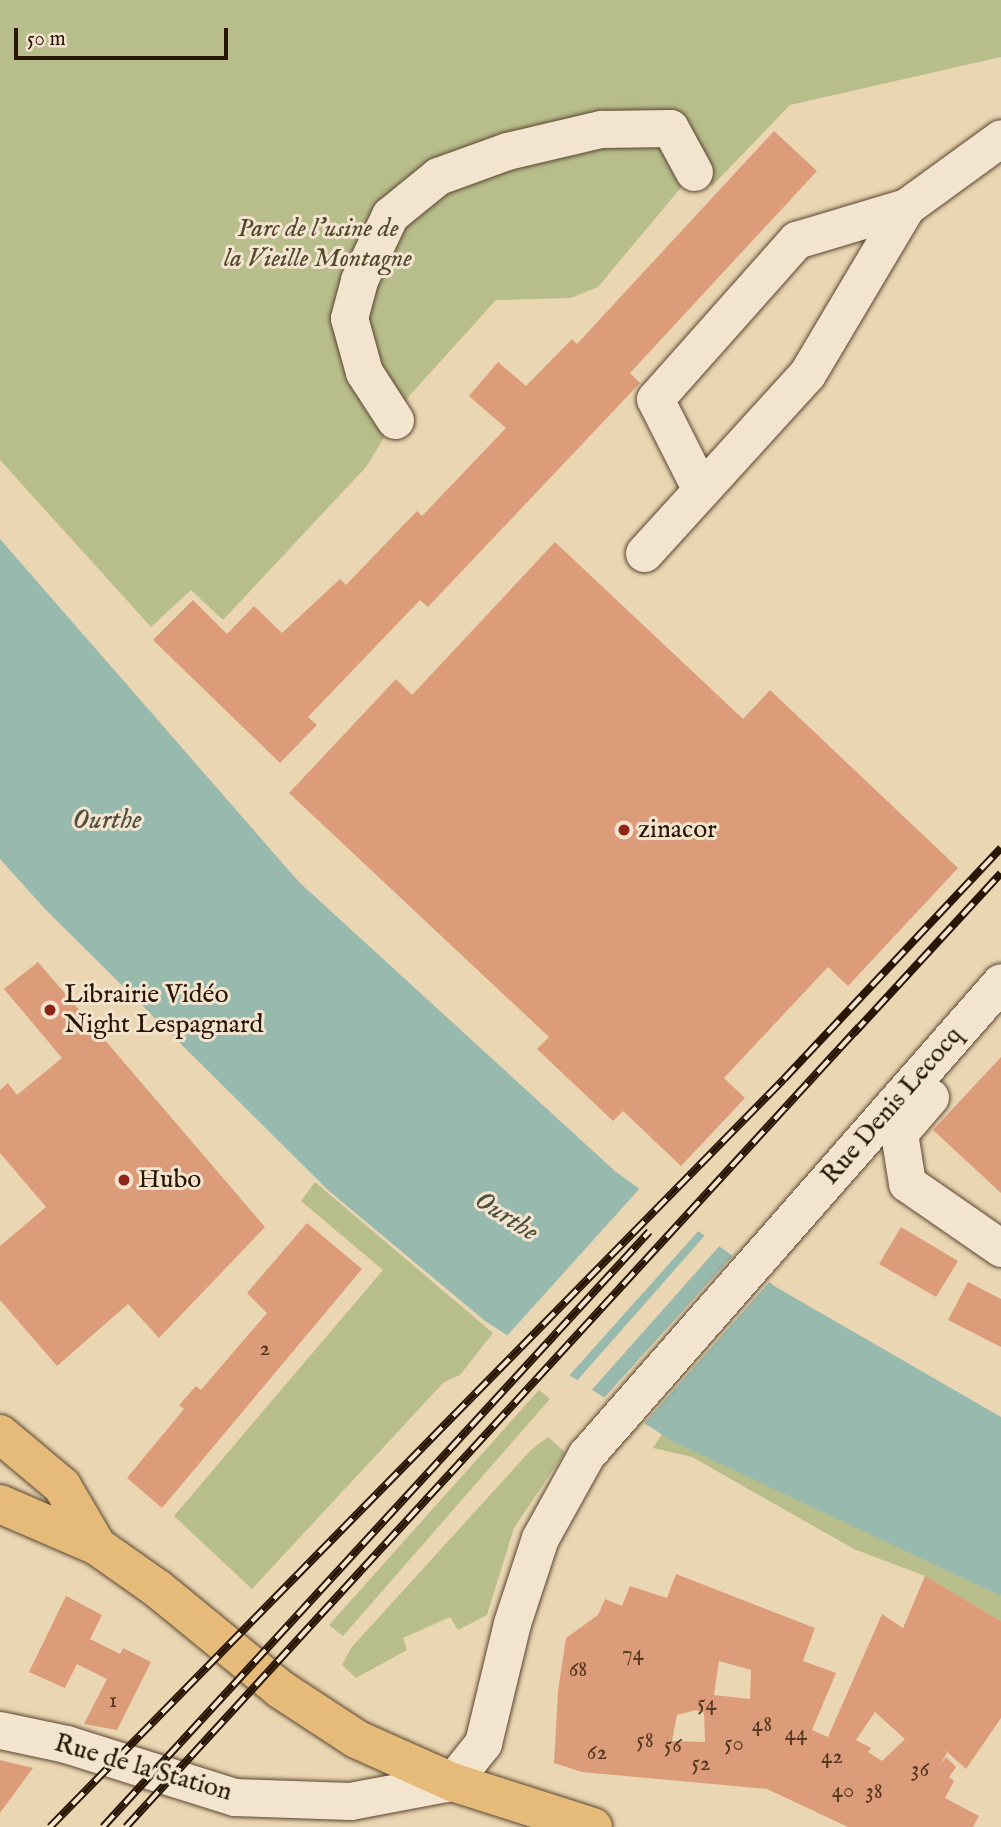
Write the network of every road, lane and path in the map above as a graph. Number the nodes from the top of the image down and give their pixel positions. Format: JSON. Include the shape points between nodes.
{"nodes":[{"id":1,"x":1001,"y":138,"type":"edge"},
{"id":2,"x":694,"y":172,"type":"dead end"},
{"id":3,"x":906,"y":207,"type":"junction"},
{"id":4,"x":395,"y":420,"type":"dead end"},
{"id":5,"x":701,"y":490,"type":"junction"},
{"id":6,"x":644,"y":553,"type":"dead end"},
{"id":7,"x":1001,"y":982,"type":"edge"},
{"id":8,"x":1001,"y":1013,"type":"edge"},
{"id":9,"x":1001,"y":1248,"type":"edge"},
{"id":10,"x":0,"y":1434,"type":"edge"},
{"id":11,"x":0,"y":1504,"type":"edge"},
{"id":12,"x":97,"y":1546,"type":"junction"},
{"id":13,"x":0,"y":1730,"type":"edge"},
{"id":14,"x":452,"y":1782,"type":"junction"},
{"id":15,"x":593,"y":1827,"type":"edge"}],
"edges":[{"from":1,"to":3,"type":"street"},
{"from":2,"to":4,"type":"street","via":[[670,128],[601,129],[507,151],[438,177],[390,215],[359,280],[349,318],[364,372]]},
{"from":3,"to":5,"type":"street","via":[[807,374]]},
{"from":3,"to":5,"type":"street","via":[[796,240],[655,399]]},
{"from":5,"to":6,"type":"street"},
{"from":7,"to":14,"type":"street","name":"Rue Denis Lecocq","via":[[586,1455],[540,1538],[512,1623],[483,1743]]},
{"from":8,"to":9,"type":"street","via":[[900,1133],[907,1183]]},
{"from":10,"to":12,"type":"main road","via":[[62,1486]]},
{"from":11,"to":12,"type":"main road"},
{"from":12,"to":14,"type":"main road","via":[[158,1589],[280,1689],[356,1738]]},
{"from":13,"to":14,"type":"street","name":"Rue de la Station","via":[[66,1744],[234,1797],[350,1801]]},
{"from":14,"to":15,"type":"main road","name":"Rue de la Station"}]}
